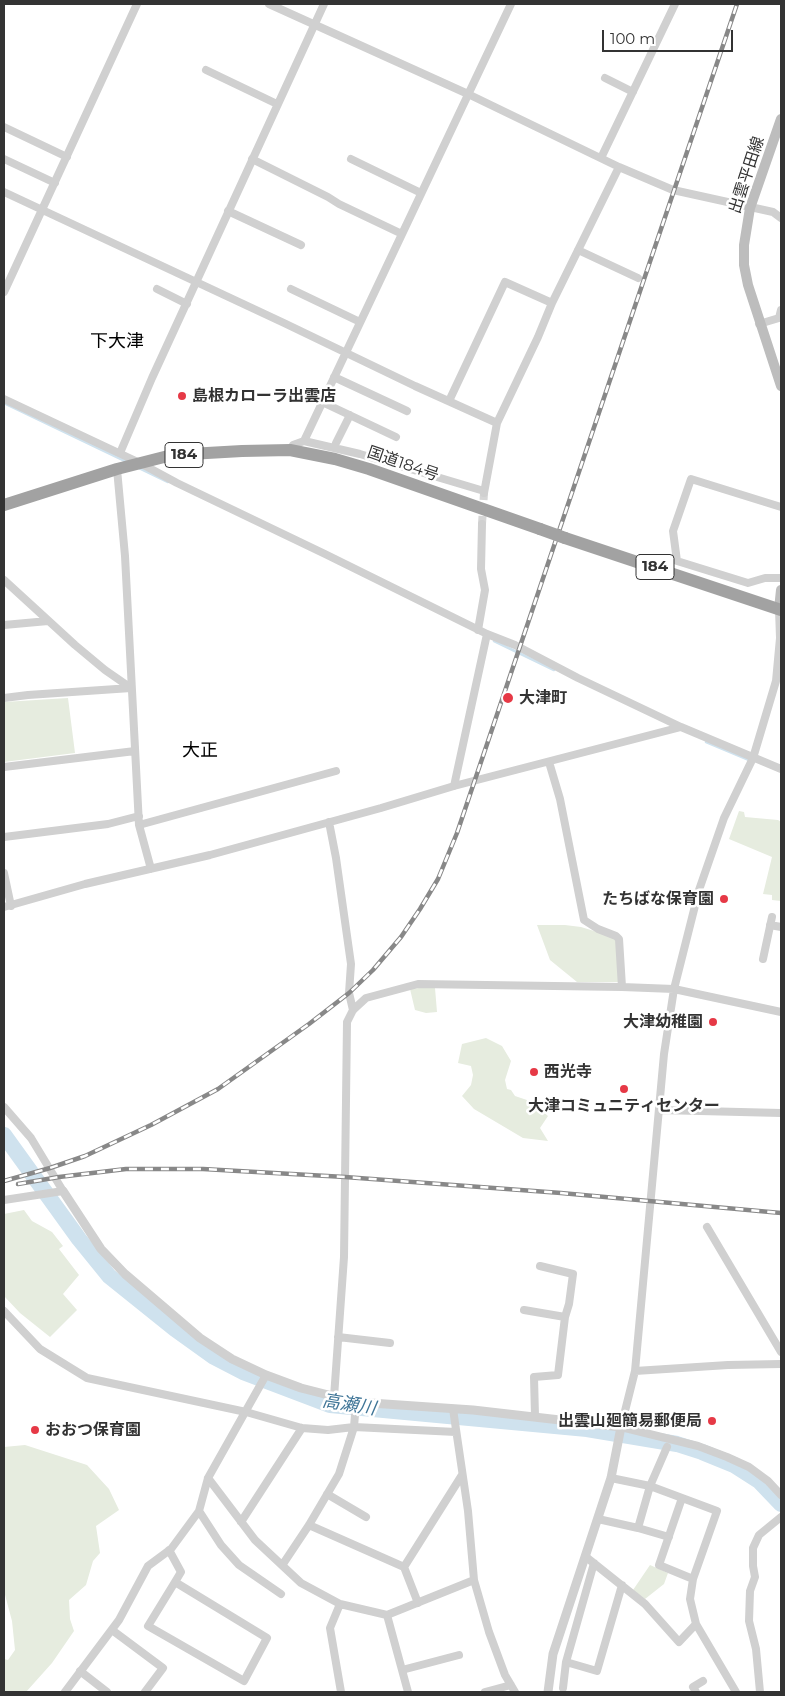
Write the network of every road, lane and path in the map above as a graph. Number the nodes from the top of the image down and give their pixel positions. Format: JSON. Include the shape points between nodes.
{"nodes":[{"id":1,"x":137,"y":4,"type":"edge"},
{"id":2,"x":269,"y":4,"type":"edge"},
{"id":3,"x":324,"y":4,"type":"edge"},
{"id":4,"x":511,"y":4,"type":"edge"},
{"id":5,"x":675,"y":4,"type":"edge"},
{"id":6,"x":313,"y":25,"type":"junction"},
{"id":7,"x":206,"y":70,"type":"dead end"},
{"id":8,"x":605,"y":78,"type":"dead end"},
{"id":9,"x":633,"y":92,"type":"junction"},
{"id":10,"x":468,"y":94,"type":"junction"},
{"id":11,"x":277,"y":104,"type":"junction"},
{"id":12,"x":781,"y":119,"type":"edge"},
{"id":13,"x":4,"y":127,"type":"edge"},
{"id":14,"x":67,"y":157,"type":"junction"},
{"id":15,"x":601,"y":158,"type":"junction"},
{"id":16,"x":4,"y":159,"type":"edge"},
{"id":17,"x":252,"y":159,"type":"junction"},
{"id":18,"x":351,"y":159,"type":"dead end"},
{"id":19,"x":619,"y":167,"type":"junction"},
{"id":20,"x":55,"y":183,"type":"junction"},
{"id":21,"x":4,"y":192,"type":"edge"},
{"id":22,"x":421,"y":193,"type":"junction"},
{"id":23,"x":750,"y":208,"type":"junction"},
{"id":24,"x":42,"y":210,"type":"junction"},
{"id":25,"x":228,"y":210,"type":"junction"},
{"id":26,"x":781,"y":218,"type":"edge"},
{"id":27,"x":402,"y":234,"type":"junction"},
{"id":28,"x":301,"y":245,"type":"dead end"},
{"id":29,"x":578,"y":250,"type":"junction"},
{"id":30,"x":638,"y":278,"type":"dead end"},
{"id":31,"x":197,"y":282,"type":"junction"},
{"id":32,"x":157,"y":289,"type":"dead end"},
{"id":33,"x":291,"y":289,"type":"dead end"},
{"id":34,"x":4,"y":292,"type":"edge"},
{"id":35,"x":187,"y":304,"type":"junction"},
{"id":36,"x":552,"y":304,"type":"junction"},
{"id":37,"x":781,"y":310,"type":"edge"},
{"id":38,"x":360,"y":322,"type":"junction"},
{"id":39,"x":759,"y":324,"type":"junction"},
{"id":40,"x":346,"y":352,"type":"junction"},
{"id":41,"x":334,"y":377,"type":"junction"},
{"id":42,"x":781,"y":383,"type":"edge"},
{"id":43,"x":4,"y":399,"type":"edge"},
{"id":44,"x":448,"y":401,"type":"junction"},
{"id":45,"x":322,"y":402,"type":"junction"},
{"id":46,"x":407,"y":411,"type":"dead end"},
{"id":47,"x":350,"y":415,"type":"junction"},
{"id":48,"x":497,"y":423,"type":"junction"},
{"id":49,"x":396,"y":436,"type":"dead end"},
{"id":50,"x":304,"y":441,"type":"junction"},
{"id":51,"x":336,"y":444,"type":"dead end"},
{"id":52,"x":290,"y":450,"type":"junction"},
{"id":53,"x":120,"y":454,"type":"junction"},
{"id":54,"x":140,"y":463,"type":"junction"},
{"id":55,"x":117,"y":469,"type":"junction"},
{"id":56,"x":4,"y":505,"type":"edge"},
{"id":57,"x":781,"y":507,"type":"edge"},
{"id":58,"x":482,"y":524,"type":"tunnel mouth"},
{"id":59,"x":781,"y":578,"type":"edge"},
{"id":60,"x":4,"y":580,"type":"edge"},
{"id":61,"x":781,"y":590,"type":"edge"},
{"id":62,"x":780,"y":609,"type":"edge"},
{"id":63,"x":48,"y":621,"type":"junction"},
{"id":64,"x":4,"y":625,"type":"edge"},
{"id":65,"x":478,"y":630,"type":"junction"},
{"id":66,"x":487,"y":634,"type":"junction"},
{"id":67,"x":131,"y":688,"type":"junction"},
{"id":68,"x":4,"y":698,"type":"edge"},
{"id":69,"x":681,"y":727,"type":"junction"},
{"id":70,"x":135,"y":751,"type":"junction"},
{"id":71,"x":753,"y":758,"type":"junction"},
{"id":72,"x":548,"y":762,"type":"junction"},
{"id":73,"x":4,"y":767,"type":"edge"},
{"id":74,"x":781,"y":769,"type":"edge"},
{"id":75,"x":336,"y":771,"type":"dead end"},
{"id":76,"x":454,"y":786,"type":"junction"},
{"id":77,"x":139,"y":820,"type":"junction"},
{"id":78,"x":329,"y":822,"type":"junction"},
{"id":79,"x":4,"y":837,"type":"edge"},
{"id":80,"x":151,"y":869,"type":"junction"},
{"id":81,"x":4,"y":873,"type":"edge"},
{"id":82,"x":7,"y":907,"type":"edge"},
{"id":83,"x":781,"y":927,"type":"edge"},
{"id":84,"x":763,"y":959,"type":"dead end"},
{"id":85,"x":622,"y":987,"type":"junction"},
{"id":86,"x":674,"y":989,"type":"junction"},
{"id":87,"x":353,"y":1010,"type":"junction"},
{"id":88,"x":781,"y":1012,"type":"edge"},
{"id":89,"x":781,"y":1106,"type":"edge"},
{"id":90,"x":4,"y":1107,"type":"edge"},
{"id":91,"x":659,"y":1110,"type":"junction"},
{"id":92,"x":781,"y":1113,"type":"edge"},
{"id":93,"x":63,"y":1191,"type":"junction"},
{"id":94,"x":4,"y":1200,"type":"edge"},
{"id":95,"x":706,"y":1227,"type":"dead end"},
{"id":96,"x":540,"y":1266,"type":"dead end"},
{"id":97,"x":524,"y":1310,"type":"dead end"},
{"id":98,"x":4,"y":1311,"type":"edge"},
{"id":99,"x":565,"y":1317,"type":"junction"},
{"id":100,"x":338,"y":1337,"type":"junction"},
{"id":101,"x":390,"y":1343,"type":"dead end"},
{"id":102,"x":781,"y":1352,"type":"edge"},
{"id":103,"x":781,"y":1364,"type":"edge"},
{"id":104,"x":635,"y":1371,"type":"junction"},
{"id":105,"x":266,"y":1375,"type":"junction"},
{"id":106,"x":334,"y":1397,"type":"junction"},
{"id":107,"x":356,"y":1402,"type":"junction"},
{"id":108,"x":453,"y":1409,"type":"junction"},
{"id":109,"x":246,"y":1412,"type":"junction"},
{"id":110,"x":535,"y":1416,"type":"junction"},
{"id":111,"x":354,"y":1427,"type":"junction"},
{"id":112,"x":621,"y":1427,"type":"junction"},
{"id":113,"x":302,"y":1428,"type":"junction"},
{"id":114,"x":456,"y":1432,"type":"junction"},
{"id":115,"x":667,"y":1447,"type":"dead end"},
{"id":116,"x":462,"y":1475,"type":"junction"},
{"id":117,"x":208,"y":1478,"type":"junction"},
{"id":118,"x":611,"y":1478,"type":"junction"},
{"id":119,"x":650,"y":1486,"type":"junction"},
{"id":120,"x":327,"y":1494,"type":"junction"},
{"id":121,"x":781,"y":1495,"type":"edge"},
{"id":122,"x":682,"y":1498,"type":"junction"},
{"id":123,"x":199,"y":1511,"type":"junction"},
{"id":124,"x":366,"y":1517,"type":"dead end"},
{"id":125,"x":598,"y":1518,"type":"junction"},
{"id":126,"x":781,"y":1518,"type":"edge"},
{"id":127,"x":241,"y":1522,"type":"junction"},
{"id":128,"x":309,"y":1525,"type":"junction"},
{"id":129,"x":638,"y":1528,"type":"junction"},
{"id":130,"x":669,"y":1537,"type":"junction"},
{"id":131,"x":169,"y":1550,"type":"junction"},
{"id":132,"x":586,"y":1556,"type":"junction"},
{"id":133,"x":594,"y":1563,"type":"junction"},
{"id":134,"x":283,"y":1564,"type":"junction"},
{"id":135,"x":404,"y":1568,"type":"junction"},
{"id":136,"x":693,"y":1579,"type":"junction"},
{"id":137,"x":474,"y":1580,"type":"junction"},
{"id":138,"x":175,"y":1582,"type":"junction"},
{"id":139,"x":622,"y":1585,"type":"junction"},
{"id":140,"x":280,"y":1594,"type":"dead end"},
{"id":141,"x":418,"y":1603,"type":"junction"},
{"id":142,"x":340,"y":1604,"type":"junction"},
{"id":143,"x":387,"y":1615,"type":"junction"},
{"id":144,"x":696,"y":1624,"type":"junction"},
{"id":145,"x":112,"y":1630,"type":"junction"},
{"id":146,"x":459,"y":1656,"type":"dead end"},
{"id":147,"x":566,"y":1662,"type":"junction"},
{"id":148,"x":402,"y":1670,"type":"junction"},
{"id":149,"x":80,"y":1671,"type":"junction"},
{"id":150,"x":703,"y":1681,"type":"dead end"},
{"id":151,"x":563,"y":1688,"type":"dead end"},
{"id":152,"x":513,"y":1689,"type":"edge"},
{"id":153,"x":65,"y":1692,"type":"edge"},
{"id":154,"x":107,"y":1692,"type":"edge"},
{"id":155,"x":145,"y":1692,"type":"edge"},
{"id":156,"x":342,"y":1692,"type":"edge"},
{"id":157,"x":408,"y":1692,"type":"edge"},
{"id":158,"x":485,"y":1692,"type":"edge"},
{"id":159,"x":548,"y":1692,"type":"edge"},
{"id":160,"x":696,"y":1692,"type":"edge"},
{"id":161,"x":736,"y":1692,"type":"edge"},
{"id":162,"x":760,"y":1692,"type":"edge"}],
"edges":[{"from":1,"to":14,"type":"street"},
{"from":2,"to":6,"type":"street"},
{"from":3,"to":6,"type":"street"},
{"from":4,"to":10,"type":"street"},
{"from":5,"to":9,"type":"street"},
{"from":6,"to":10,"type":"street"},
{"from":6,"to":11,"type":"street"},
{"from":7,"to":11,"type":"street"},
{"from":8,"to":9,"type":"street"},
{"from":9,"to":15,"type":"street"},
{"from":10,"to":15,"type":"street"},
{"from":10,"to":22,"type":"street"},
{"from":11,"to":17,"type":"street"},
{"from":12,"to":23,"type":"main road","name":"出雲平田線"},
{"from":13,"to":14,"type":"street"},
{"from":14,"to":20,"type":"street"},
{"from":15,"to":19,"type":"street"},
{"from":16,"to":20,"type":"street"},
{"from":17,"to":25,"type":"street"},
{"from":17,"to":27,"type":"street"},
{"from":18,"to":22,"type":"street"},
{"from":19,"to":23,"type":"street","via":[[673,190]]},
{"from":19,"to":29,"type":"street"},
{"from":20,"to":24,"type":"street"},
{"from":21,"to":24,"type":"street"},
{"from":22,"to":27,"type":"street"},
{"from":23,"to":26,"type":"street","via":[[773,212]]},
{"from":23,"to":39,"type":"main road","name":"出雲平田線","via":[[744,265]]},
{"from":24,"to":31,"type":"street"},
{"from":24,"to":34,"type":"street"},
{"from":25,"to":28,"type":"street"},
{"from":25,"to":31,"type":"street"},
{"from":27,"to":38,"type":"street"},
{"from":29,"to":30,"type":"street"},
{"from":29,"to":36,"type":"street"},
{"from":31,"to":35,"type":"street"},
{"from":31,"to":40,"type":"street"},
{"from":32,"to":35,"type":"street"},
{"from":33,"to":38,"type":"street"},
{"from":35,"to":53,"type":"street"},
{"from":36,"to":44,"type":"street","via":[[505,282]]},
{"from":36,"to":48,"type":"street"},
{"from":37,"to":39,"type":"street","via":[[779,318]]},
{"from":38,"to":40,"type":"street"},
{"from":39,"to":42,"type":"main road","name":"出雲平田線"},
{"from":40,"to":41,"type":"street"},
{"from":40,"to":44,"type":"street"},
{"from":41,"to":45,"type":"street"},
{"from":41,"to":46,"type":"street"},
{"from":43,"to":53,"type":"street"},
{"from":44,"to":48,"type":"street"},
{"from":45,"to":47,"type":"street"},
{"from":45,"to":50,"type":"street"},
{"from":47,"to":49,"type":"street"},
{"from":47,"to":51,"type":"street"},
{"from":48,"to":50,"type":"street","via":[[484,492],[360,454]]},
{"from":50,"to":52,"type":"street"},
{"from":52,"to":54,"type":"highway","name":"国道184号","number":"184","via":[[172,456]]},
{"from":52,"to":62,"type":"highway","name":"国道184号","number":"184","bridge":true,"via":[[369,469]]},
{"from":53,"to":54,"type":"street"},
{"from":54,"to":55,"type":"highway","name":"国道184号","number":"184"},
{"from":54,"to":65,"type":"street"},
{"from":55,"to":56,"type":"highway","name":"国道184号","number":"184"},
{"from":55,"to":67,"type":"street","via":[[126,556]]},
{"from":57,"to":59,"type":"street","via":[[691,478],[673,531],[677,561],[748,583]]},
{"from":58,"to":65,"type":"street","via":[[481,569],[485,590]]},
{"from":60,"to":63,"type":"street"},
{"from":61,"to":62,"type":"main road"},
{"from":62,"to":71,"type":"street","via":[[776,681]]},
{"from":63,"to":64,"type":"street"},
{"from":63,"to":67,"type":"street"},
{"from":65,"to":66,"type":"street"},
{"from":66,"to":69,"type":"street"},
{"from":66,"to":76,"type":"street"},
{"from":67,"to":68,"type":"street"},
{"from":67,"to":70,"type":"street"},
{"from":69,"to":71,"type":"street"},
{"from":69,"to":72,"type":"street"},
{"from":70,"to":73,"type":"street"},
{"from":70,"to":77,"type":"street"},
{"from":71,"to":74,"type":"street"},
{"from":71,"to":86,"type":"street","via":[[724,818],[699,890]]},
{"from":72,"to":76,"type":"street"},
{"from":72,"to":85,"type":"street","via":[[560,799],[584,920],[619,939]]},
{"from":75,"to":77,"type":"street"},
{"from":76,"to":78,"type":"street"},
{"from":77,"to":79,"type":"street"},
{"from":77,"to":80,"type":"street"},
{"from":78,"to":80,"type":"street"},
{"from":78,"to":87,"type":"street","via":[[351,964],[349,993]]},
{"from":80,"to":82,"type":"street"},
{"from":81,"to":82,"type":"street"},
{"from":83,"to":84,"type":"street","via":[[771,921]]},
{"from":85,"to":86,"type":"street"},
{"from":85,"to":87,"type":"street","via":[[418,984],[366,998]]},
{"from":86,"to":88,"type":"street"},
{"from":86,"to":91,"type":"street"},
{"from":87,"to":100,"type":"street","via":[[348,1022],[344,1257]]},
{"from":89,"to":92,"type":"street"},
{"from":90,"to":93,"type":"street","via":[[31,1138]]},
{"from":91,"to":92,"type":"street"},
{"from":91,"to":104,"type":"street"},
{"from":93,"to":94,"type":"street"},
{"from":93,"to":105,"type":"street","via":[[101,1249],[125,1274],[200,1338],[232,1359]]},
{"from":95,"to":102,"type":"street"},
{"from":96,"to":99,"type":"street","via":[[573,1274]]},
{"from":97,"to":99,"type":"street"},
{"from":98,"to":109,"type":"street","via":[[40,1349],[87,1378]]},
{"from":99,"to":110,"type":"street","via":[[558,1375],[534,1377]]},
{"from":100,"to":101,"type":"street"},
{"from":100,"to":106,"type":"street"},
{"from":103,"to":104,"type":"street"},
{"from":104,"to":112,"type":"street"},
{"from":105,"to":106,"type":"street"},
{"from":105,"to":109,"type":"street"},
{"from":106,"to":107,"type":"street"},
{"from":107,"to":108,"type":"street"},
{"from":107,"to":111,"type":"street"},
{"from":108,"to":110,"type":"street"},
{"from":108,"to":114,"type":"street"},
{"from":109,"to":113,"type":"street"},
{"from":109,"to":117,"type":"street"},
{"from":110,"to":112,"type":"street"},
{"from":111,"to":113,"type":"street"},
{"from":111,"to":114,"type":"street"},
{"from":111,"to":120,"type":"street","via":[[339,1474]]},
{"from":112,"to":118,"type":"street"},
{"from":112,"to":121,"type":"street","via":[[698,1446],[727,1457],[749,1467]]},
{"from":113,"to":127,"type":"street"},
{"from":114,"to":116,"type":"street"},
{"from":115,"to":119,"type":"street"},
{"from":116,"to":135,"type":"street"},
{"from":116,"to":137,"type":"street"},
{"from":117,"to":123,"type":"street"},
{"from":117,"to":127,"type":"street"},
{"from":118,"to":119,"type":"street"},
{"from":118,"to":125,"type":"street"},
{"from":119,"to":122,"type":"street"},
{"from":119,"to":129,"type":"street"},
{"from":120,"to":124,"type":"street"},
{"from":120,"to":128,"type":"street"},
{"from":122,"to":130,"type":"street"},
{"from":122,"to":136,"type":"street","via":[[717,1511]]},
{"from":123,"to":131,"type":"street"},
{"from":123,"to":140,"type":"street","via":[[221,1545],[239,1565]]},
{"from":125,"to":129,"type":"street"},
{"from":125,"to":132,"type":"street"},
{"from":126,"to":162,"type":"street","via":[[759,1535],[753,1548],[755,1577],[750,1591],[749,1620],[756,1649]]},
{"from":127,"to":134,"type":"street","via":[[255,1540]]},
{"from":128,"to":134,"type":"street"},
{"from":128,"to":135,"type":"street"},
{"from":129,"to":130,"type":"street"},
{"from":130,"to":136,"type":"street","via":[[659,1565]]},
{"from":131,"to":138,"type":"street","via":[[182,1572]]},
{"from":131,"to":145,"type":"street","via":[[148,1566]]},
{"from":132,"to":133,"type":"street"},
{"from":132,"to":159,"type":"street","via":[[553,1654]]},
{"from":133,"to":139,"type":"street"},
{"from":133,"to":147,"type":"street"},
{"from":134,"to":142,"type":"street","via":[[301,1583]]},
{"from":135,"to":141,"type":"street"},
{"from":136,"to":144,"type":"street","via":[[690,1599]]},
{"from":137,"to":141,"type":"street"},
{"from":137,"to":152,"type":"street","via":[[489,1632]]},
{"from":138,"to":138,"type":"street","via":[[148,1626],[244,1681],[267,1638]]},
{"from":139,"to":144,"type":"street","via":[[645,1604],[679,1642]]},
{"from":139,"to":147,"type":"street","via":[[597,1672]]},
{"from":141,"to":143,"type":"street"},
{"from":142,"to":143,"type":"street"},
{"from":142,"to":156,"type":"street","via":[[330,1628]]},
{"from":143,"to":148,"type":"street"},
{"from":144,"to":161,"type":"street"},
{"from":145,"to":149,"type":"street"},
{"from":145,"to":155,"type":"street","via":[[163,1668]]},
{"from":146,"to":148,"type":"street"},
{"from":147,"to":151,"type":"street"},
{"from":148,"to":157,"type":"street"},
{"from":149,"to":153,"type":"street"},
{"from":149,"to":154,"type":"street"},
{"from":150,"to":160,"type":"street","via":[[693,1687]]},
{"from":152,"to":158,"type":"street"}]}
